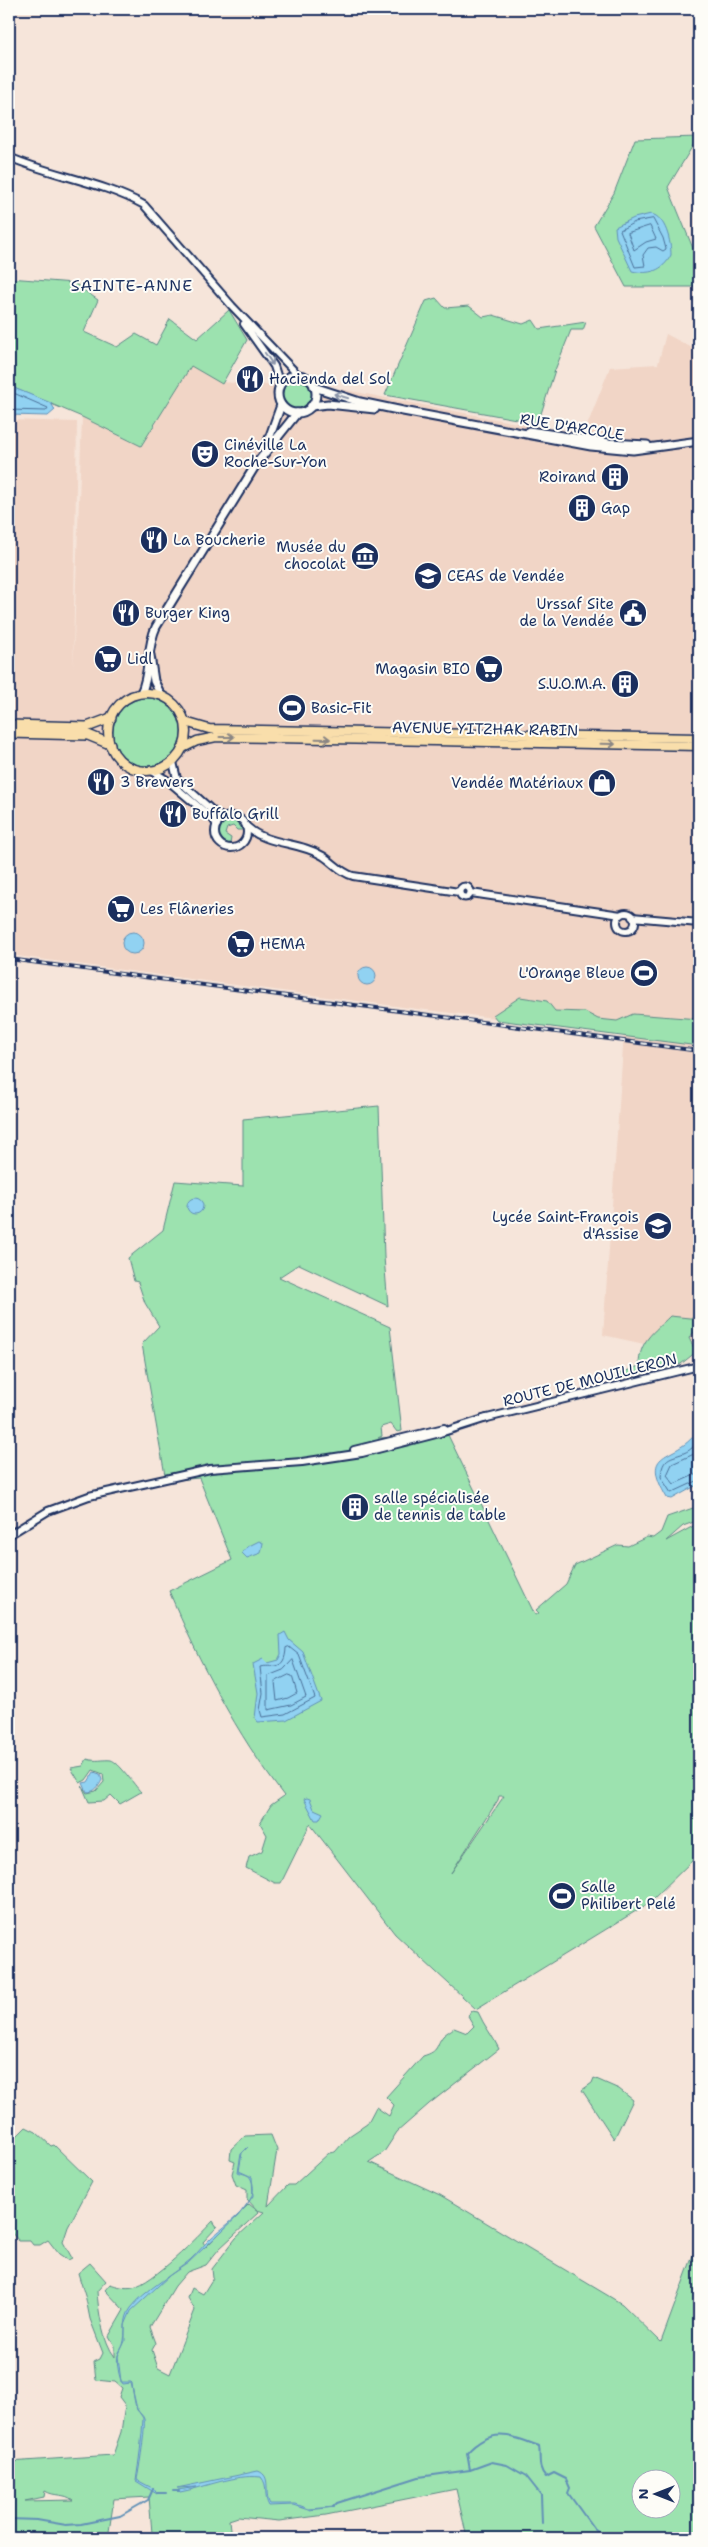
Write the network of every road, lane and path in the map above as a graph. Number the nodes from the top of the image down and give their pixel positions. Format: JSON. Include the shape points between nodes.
{"nodes":[{"id":1,"x":9,"y":157,"type":"edge"},
{"id":2,"x":232,"y":306,"type":"junction"},
{"id":3,"x":298,"y":375,"type":"junction"},
{"id":4,"x":280,"y":385,"type":"junction"},
{"id":5,"x":314,"y":387,"type":"junction"},
{"id":6,"x":281,"y":404,"type":"junction"},
{"id":7,"x":312,"y":406,"type":"junction"},
{"id":8,"x":403,"y":411,"type":"junction"},
{"id":9,"x":297,"y":414,"type":"junction"},
{"id":10,"x":699,"y":441,"type":"edge"},
{"id":11,"x":263,"y":453,"type":"junction"},
{"id":12,"x":150,"y":650,"type":"junction"},
{"id":13,"x":141,"y":693,"type":"junction"},
{"id":14,"x":161,"y":695,"type":"junction"},
{"id":15,"x":111,"y":718,"type":"junction"},
{"id":16,"x":185,"y":722,"type":"junction"},
{"id":17,"x":9,"y":725,"type":"edge"},
{"id":18,"x":9,"y":733,"type":"edge"},
{"id":19,"x":699,"y":738,"type":"edge"},
{"id":20,"x":110,"y":744,"type":"junction"},
{"id":21,"x":699,"y":746,"type":"edge"},
{"id":22,"x":183,"y":748,"type":"junction"},
{"id":23,"x":173,"y":762,"type":"junction"},
{"id":24,"x":152,"y":771,"type":"junction"},
{"id":25,"x":224,"y":818,"type":"junction"},
{"id":26,"x":217,"y":825,"type":"junction"},
{"id":27,"x":246,"y":826,"type":"junction"},
{"id":28,"x":262,"y":837,"type":"junction"},
{"id":29,"x":246,"y":838,"type":"junction"},
{"id":30,"x":599,"y":912,"type":"junction"},
{"id":31,"x":621,"y":915,"type":"junction"},
{"id":32,"x":632,"y":917,"type":"junction"},
{"id":33,"x":651,"y":918,"type":"junction"},
{"id":34,"x":699,"y":923,"type":"edge"},
{"id":35,"x":617,"y":924,"type":"junction"},
{"id":36,"x":633,"y":927,"type":"junction"},
{"id":37,"x":699,"y":1366,"type":"edge"},
{"id":38,"x":9,"y":1535,"type":"edge"}],
"edges":[{"from":1,"to":2,"type":"street","via":[[144,205]]},
{"from":2,"to":3,"type":"street"},
{"from":2,"to":4,"type":"street","one_way":true,"via":[[274,366]]},
{"from":3,"to":4,"type":"main road"},
{"from":3,"to":5,"type":"main road","via":[[308,379]]},
{"from":4,"to":6,"type":"main road","via":[[278,395]]},
{"from":5,"to":7,"type":"main road","via":[[316,397]]},
{"from":8,"to":5,"type":"main road","name":"RUE D'ARCOLE","one_way":true,"via":[[360,402]]},
{"from":6,"to":9,"type":"main road"},
{"from":6,"to":11,"type":"main road"},
{"from":7,"to":8,"type":"main road","name":"RUE D'ARCOLE","via":[[328,404]]},
{"from":7,"to":9,"type":"main road"},
{"from":8,"to":10,"type":"main road","name":"RUE D'ARCOLE","via":[[609,444]]},
{"from":9,"to":11,"type":"main road"},
{"from":11,"to":12,"type":"main road","via":[[156,627]]},
{"from":12,"to":13,"type":"main road"},
{"from":12,"to":14,"type":"main road","via":[[154,681]]},
{"from":13,"to":14,"type":"main road"},
{"from":13,"to":15,"type":"main road","via":[[123,701]]},
{"from":14,"to":16,"type":"main road","via":[[172,701]]},
{"from":15,"to":17,"type":"highway","via":[[87,727]]},
{"from":15,"to":20,"type":"main road"},
{"from":16,"to":19,"type":"main road","name":"AVENUE YITZHAK RABIN","via":[[209,729]]},
{"from":16,"to":22,"type":"main road"},
{"from":18,"to":20,"type":"highway","via":[[88,735]]},
{"from":20,"to":24,"type":"main road","via":[[122,762],[131,768]]},
{"from":22,"to":21,"type":"main road","name":"AVENUE YITZHAK RABIN","one_way":true,"via":[[216,737]]},
{"from":22,"to":23,"type":"main road"},
{"from":23,"to":24,"type":"main road"},
{"from":23,"to":25,"type":"street","via":[[177,779]]},
{"from":24,"to":26,"type":"street","via":[[167,780]]},
{"from":25,"to":26,"type":"street"},
{"from":25,"to":27,"type":"street","via":[[238,818]]},
{"from":26,"to":29,"type":"street","via":[[218,840],[226,847],[236,847]]},
{"from":27,"to":28,"type":"street"},
{"from":27,"to":29,"type":"street"},
{"from":28,"to":29,"type":"street"},
{"from":28,"to":30,"type":"street","via":[[308,850],[353,876],[459,892],[464,898],[471,893]]},
{"from":30,"to":31,"type":"street"},
{"from":30,"to":35,"type":"street"},
{"from":31,"to":32,"type":"street"},
{"from":31,"to":35,"type":"street"},
{"from":32,"to":33,"type":"street"},
{"from":32,"to":36,"type":"street"},
{"from":33,"to":34,"type":"street"},
{"from":33,"to":36,"type":"street"},
{"from":35,"to":36,"type":"street","via":[[625,931]]},
{"from":37,"to":38,"type":"street","name":"ROUTE DE MOUILLERON","via":[[487,1418],[391,1446],[319,1459],[210,1469],[89,1496],[48,1511]]}]}
